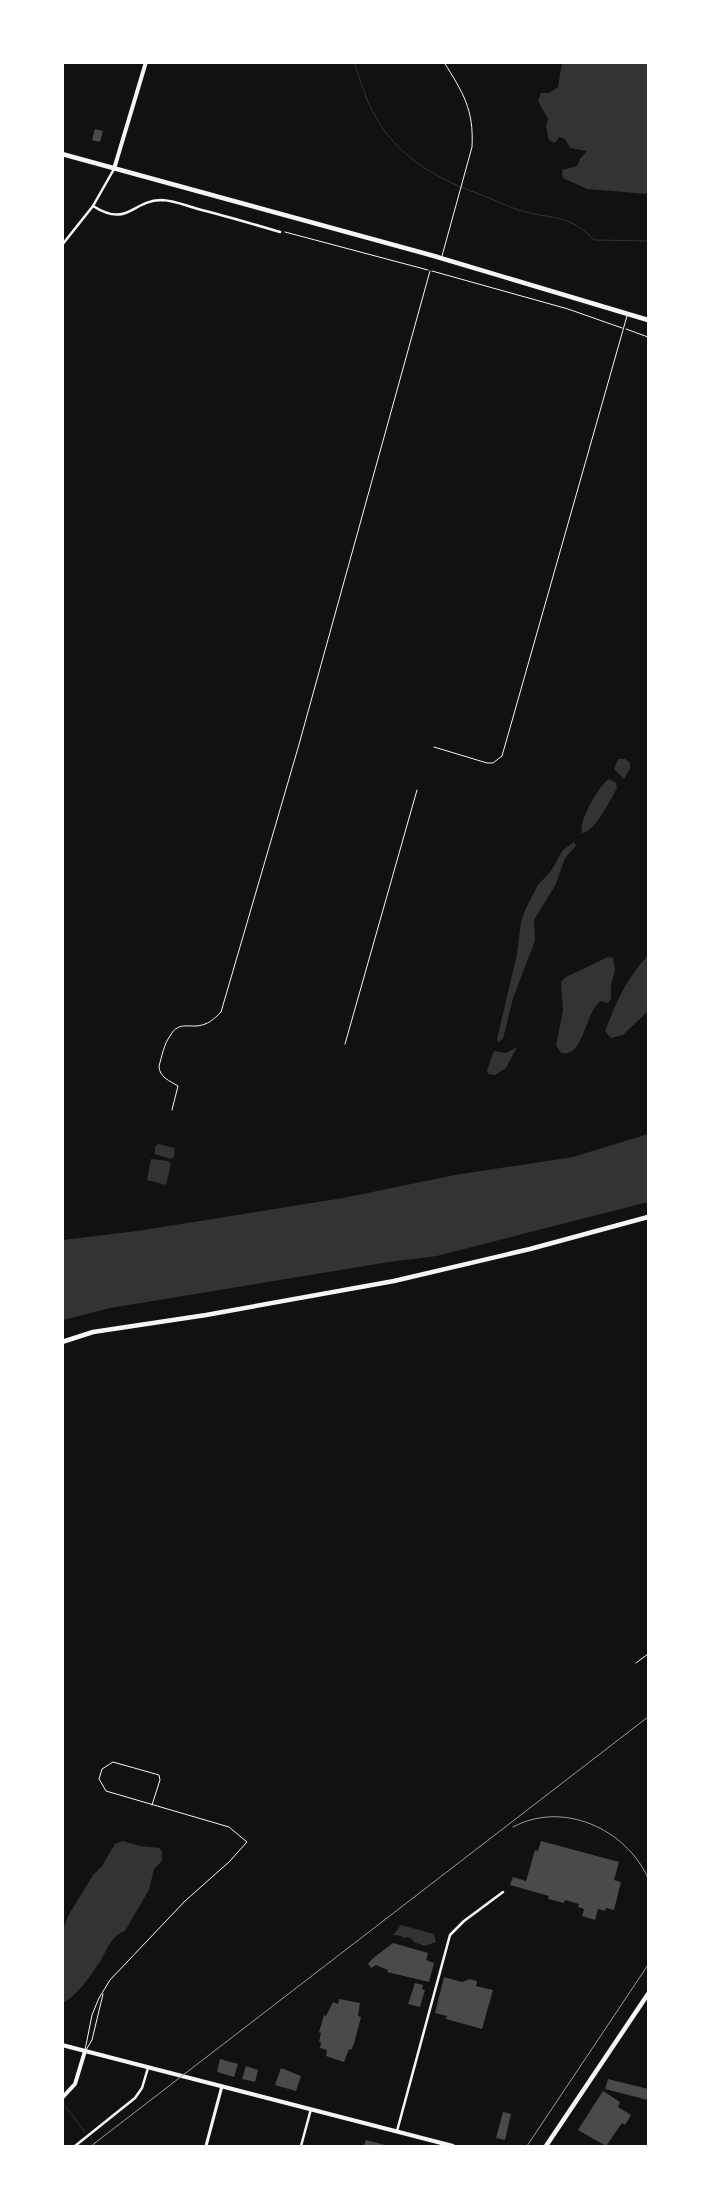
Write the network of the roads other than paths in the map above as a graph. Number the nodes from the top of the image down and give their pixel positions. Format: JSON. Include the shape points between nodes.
{"nodes":[{"id":1,"x":146,"y":62,"type":"edge"},
{"id":2,"x":444,"y":62,"type":"edge"},
{"id":3,"x":62,"y":154,"type":"edge"},
{"id":4,"x":114,"y":169,"type":"junction"},
{"id":5,"x":93,"y":206,"type":"junction"},
{"id":6,"x":280,"y":232,"type":"road end"},
{"id":7,"x":62,"y":245,"type":"edge"},
{"id":8,"x":441,"y":258,"type":"junction"},
{"id":9,"x":430,"y":271,"type":"road end"},
{"id":10,"x":627,"y":312,"type":"junction"},
{"id":11,"x":648,"y":320,"type":"edge"},
{"id":12,"x":434,"y":747,"type":"dead end"},
{"id":13,"x":417,"y":790,"type":"dead end"},
{"id":14,"x":345,"y":1044,"type":"dead end"},
{"id":15,"x":172,"y":1110,"type":"dead end"},
{"id":16,"x":648,"y":1217,"type":"edge"},
{"id":17,"x":62,"y":1342,"type":"edge"},
{"id":18,"x":648,"y":1654,"type":"edge"},
{"id":19,"x":636,"y":1663,"type":"dead end"},
{"id":20,"x":152,"y":1805,"type":"junction"},
{"id":21,"x":503,"y":1892,"type":"dead end"},
{"id":22,"x":104,"y":1991,"type":"junction"},
{"id":23,"x":648,"y":1994,"type":"edge"},
{"id":24,"x":62,"y":2046,"type":"edge"},
{"id":25,"x":85,"y":2051,"type":"junction"},
{"id":26,"x":148,"y":2068,"type":"junction"},
{"id":27,"x":222,"y":2086,"type":"junction"},
{"id":28,"x":62,"y":2098,"type":"edge"},
{"id":29,"x":311,"y":2110,"type":"junction"},
{"id":30,"x":397,"y":2131,"type":"junction"},
{"id":31,"x":75,"y":2146,"type":"edge"},
{"id":32,"x":206,"y":2146,"type":"edge"},
{"id":33,"x":301,"y":2146,"type":"edge"},
{"id":34,"x":453,"y":2146,"type":"edge"},
{"id":35,"x":546,"y":2146,"type":"edge"}],
"edges":[{"from":1,"to":4,"type":"main road"},
{"from":2,"to":8,"type":"lane","via":[[471,112],[472,147]]},
{"from":3,"to":4,"type":"highway"},
{"from":4,"to":5,"type":"street"},
{"from":4,"to":8,"type":"highway"},
{"from":5,"to":6,"type":"street","via":[[121,215],[149,202],[165,200]]},
{"from":5,"to":7,"type":"street"},
{"from":8,"to":10,"type":"highway"},
{"from":9,"to":15,"type":"lane","via":[[221,1012],[205,1024],[185,1024],[175,1029],[169,1036],[159,1066],[163,1077],[178,1086]]},
{"from":10,"to":11,"type":"highway"},
{"from":10,"to":12,"type":"lane","via":[[502,756],[493,763],[487,763]]},
{"from":13,"to":14,"type":"lane"},
{"from":16,"to":17,"type":"highway","via":[[394,1281],[93,1332]]},
{"from":18,"to":19,"type":"lane"},
{"from":20,"to":20,"type":"lane","via":[[106,1791],[99,1782],[102,1769],[113,1762],[159,1775]]},
{"from":20,"to":22,"type":"lane","via":[[229,1827],[247,1842],[184,1901],[125,1963]]},
{"from":21,"to":30,"type":"street","via":[[459,1924],[450,1935]]},
{"from":22,"to":25,"type":"lane","via":[[92,2040]]},
{"from":22,"to":25,"type":"lane","via":[[92,2015]]},
{"from":23,"to":35,"type":"highway"},
{"from":24,"to":25,"type":"main road"},
{"from":25,"to":26,"type":"main road"},
{"from":25,"to":28,"type":"main road","via":[[75,2084]]},
{"from":26,"to":27,"type":"main road"},
{"from":26,"to":31,"type":"street","via":[[135,2098]]},
{"from":27,"to":29,"type":"main road"},
{"from":27,"to":32,"type":"street"},
{"from":29,"to":30,"type":"main road"},
{"from":29,"to":33,"type":"street"},
{"from":30,"to":34,"type":"main road"}]}
